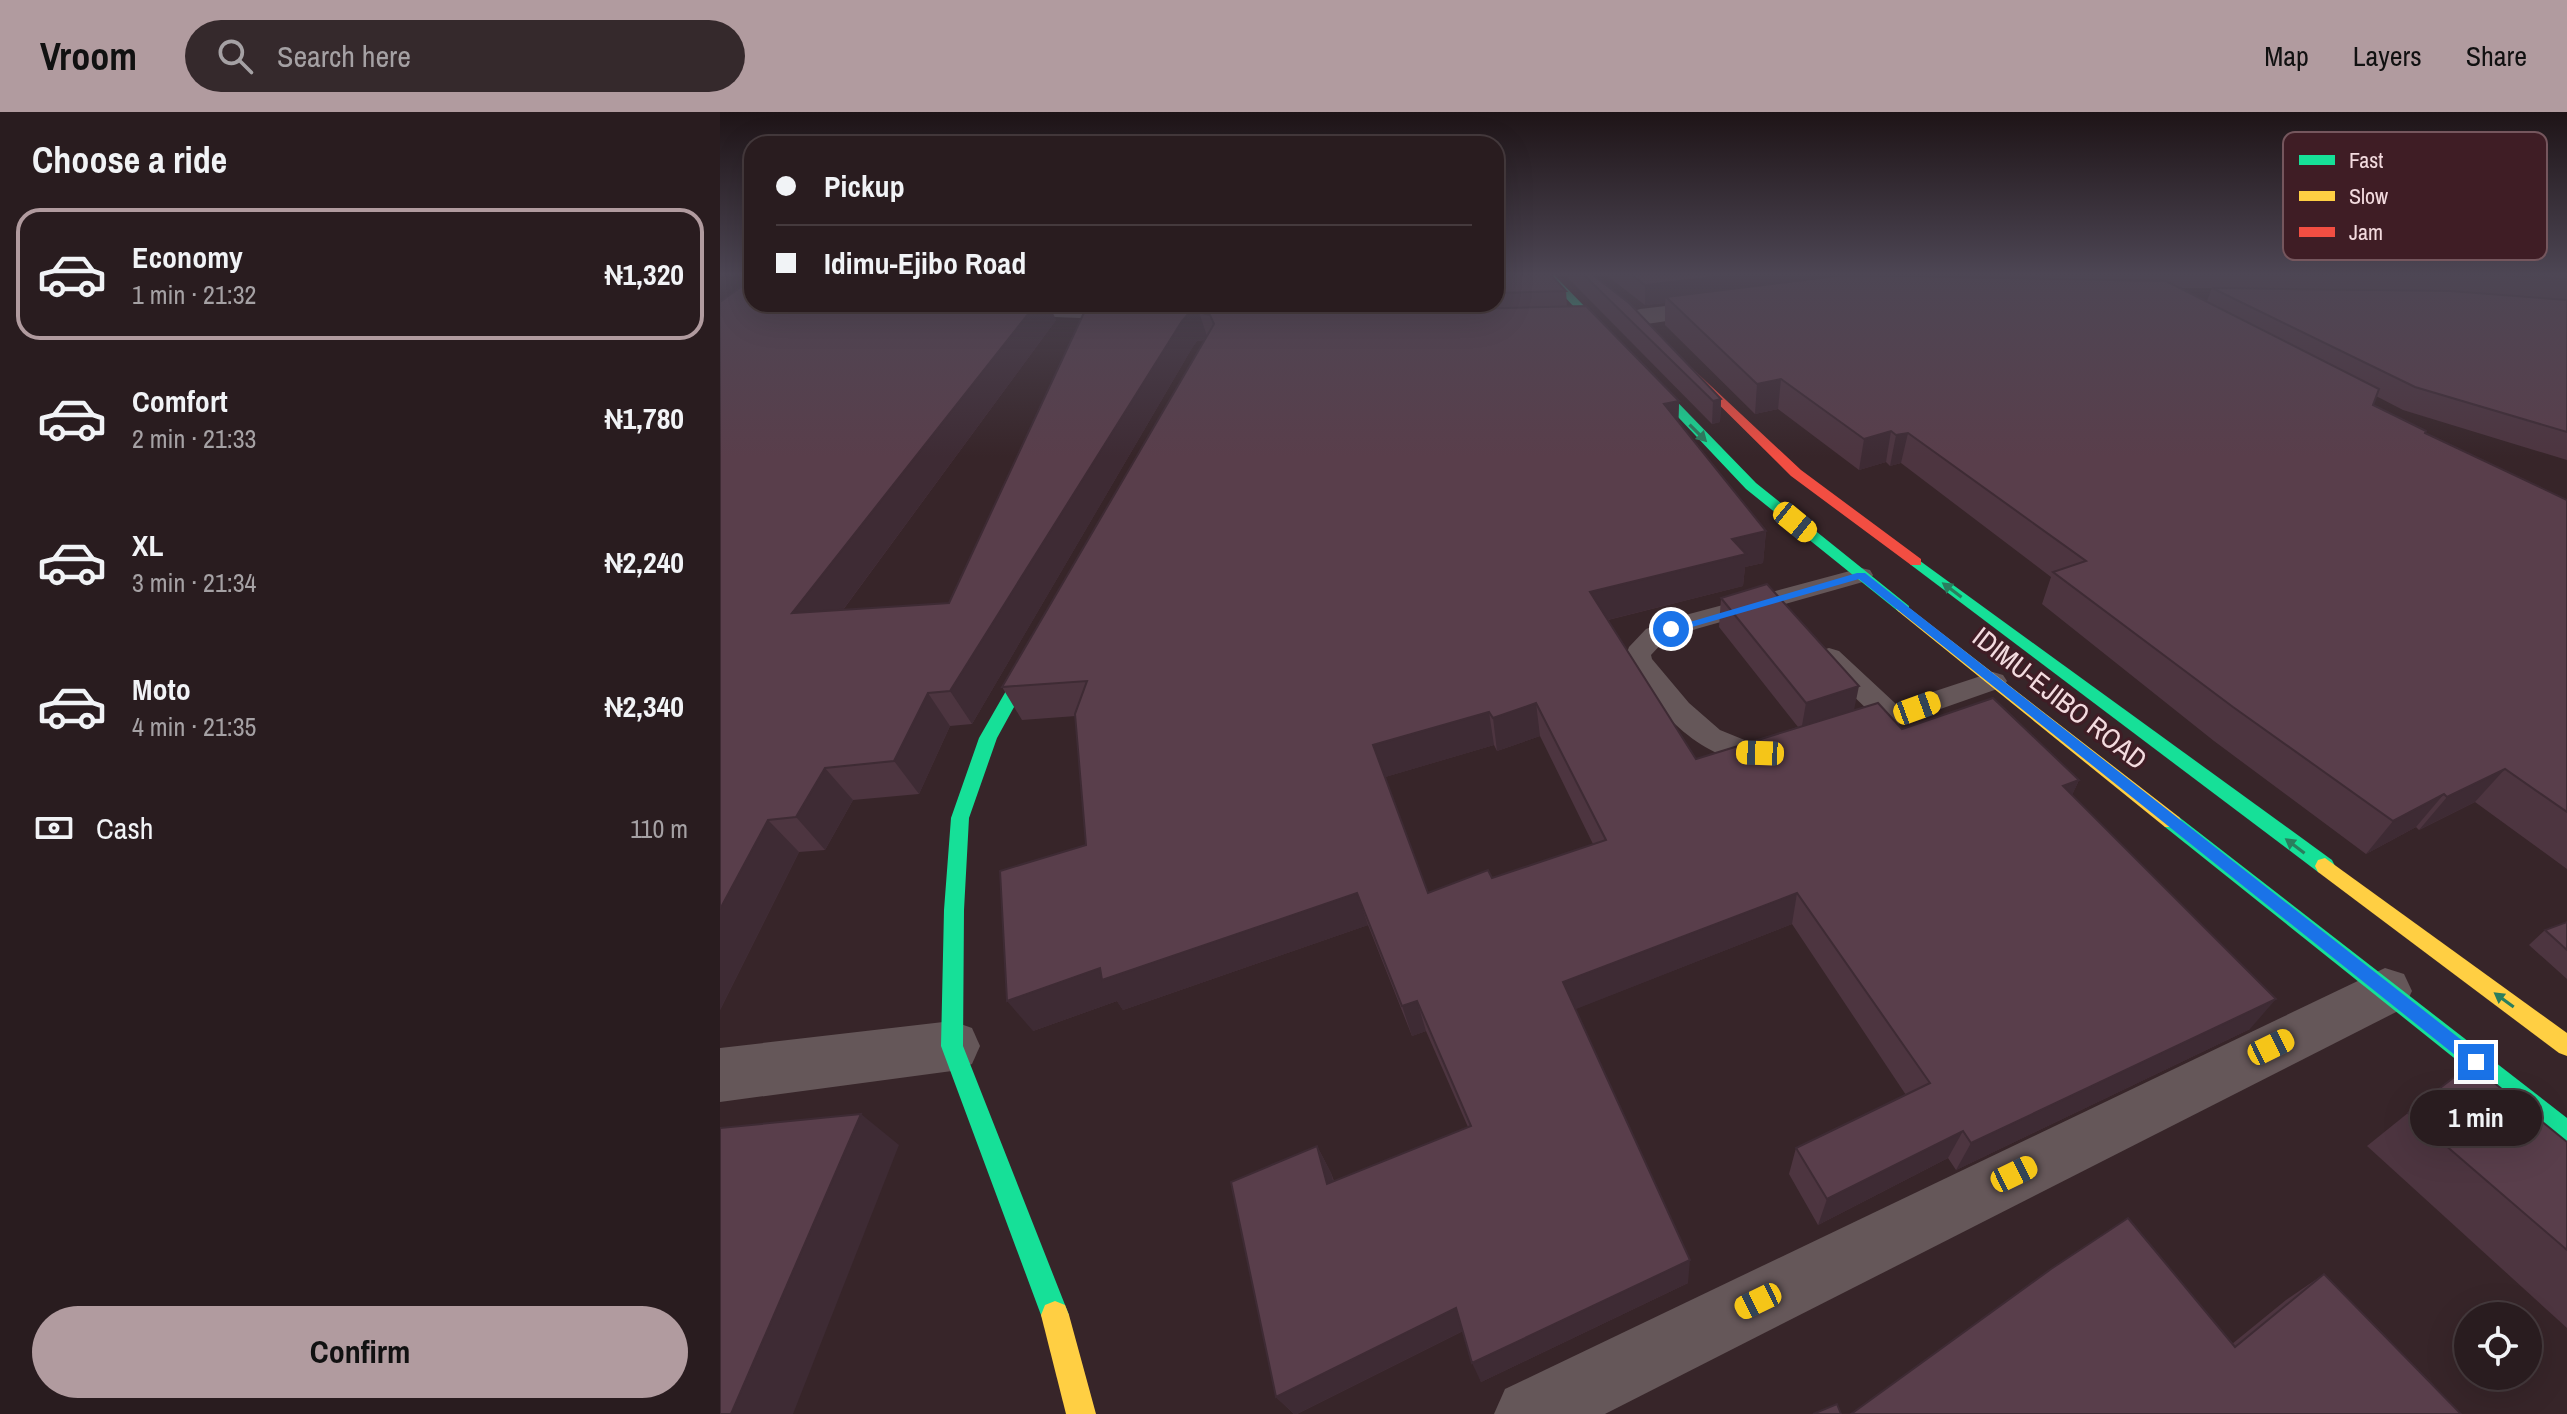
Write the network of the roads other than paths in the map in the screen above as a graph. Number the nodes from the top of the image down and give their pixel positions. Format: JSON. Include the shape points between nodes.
{"nodes":[{"id":1,"x":1608,"y":336,"type":"edge"},
{"id":2,"x":1657,"y":336,"type":"edge"},
{"id":3,"x":1861,"y":575,"type":"junction"},
{"id":4,"x":1770,"y":600,"type":"junction"},
{"id":5,"x":1792,"y":622,"type":"edge"},
{"id":6,"x":1051,"y":627,"type":"edge"},
{"id":7,"x":1814,"y":643,"type":"edge"},
{"id":8,"x":1993,"y":681,"type":"junction"},
{"id":9,"x":1892,"y":717,"type":"junction"},
{"id":10,"x":1825,"y":739,"type":"edge"},
{"id":11,"x":1798,"y":747,"type":"edge"},
{"id":12,"x":2385,"y":991,"type":"junction"},
{"id":13,"x":952,"y":1046,"type":"junction"},
{"id":14,"x":2567,"y":1046,"type":"edge"},
{"id":15,"x":720,"y":1075,"type":"edge"},
{"id":16,"x":2567,"y":1133,"type":"edge"},
{"id":17,"x":1081,"y":1414,"type":"edge"},
{"id":18,"x":1530,"y":1414,"type":"edge"}],
"edges":[{"from":1,"to":3,"type":"main road","name":"IDIMU-EJIBO ROAD","one_way":true,"via":[[1751,486]]},
{"from":14,"to":2,"type":"main road","name":"IDIMU-EJIBO ROAD","one_way":true,"via":[[1796,473]]},
{"from":3,"to":4,"type":"lane"},
{"from":3,"to":8,"type":"main road","name":"IDIMU-EJIBO ROAD"},
{"from":4,"to":5,"type":"lane"},
{"from":4,"to":11,"type":"lane","via":[[1655,635],[1642,646],[1638,661],[1705,737],[1742,752]]},
{"from":6,"to":13,"type":"main road","via":[[988,738],[960,818]]},
{"from":7,"to":9,"type":"lane"},
{"from":8,"to":9,"type":"lane"},
{"from":8,"to":12,"type":"main road","name":"IDIMU-EJIBO ROAD"},
{"from":9,"to":10,"type":"lane"},
{"from":12,"to":16,"type":"main road","name":"IDIMU-EJIBO ROAD"},
{"from":12,"to":18,"type":"street"},
{"from":13,"to":15,"type":"street"},
{"from":13,"to":17,"type":"main road","via":[[1058,1323]]}]}
